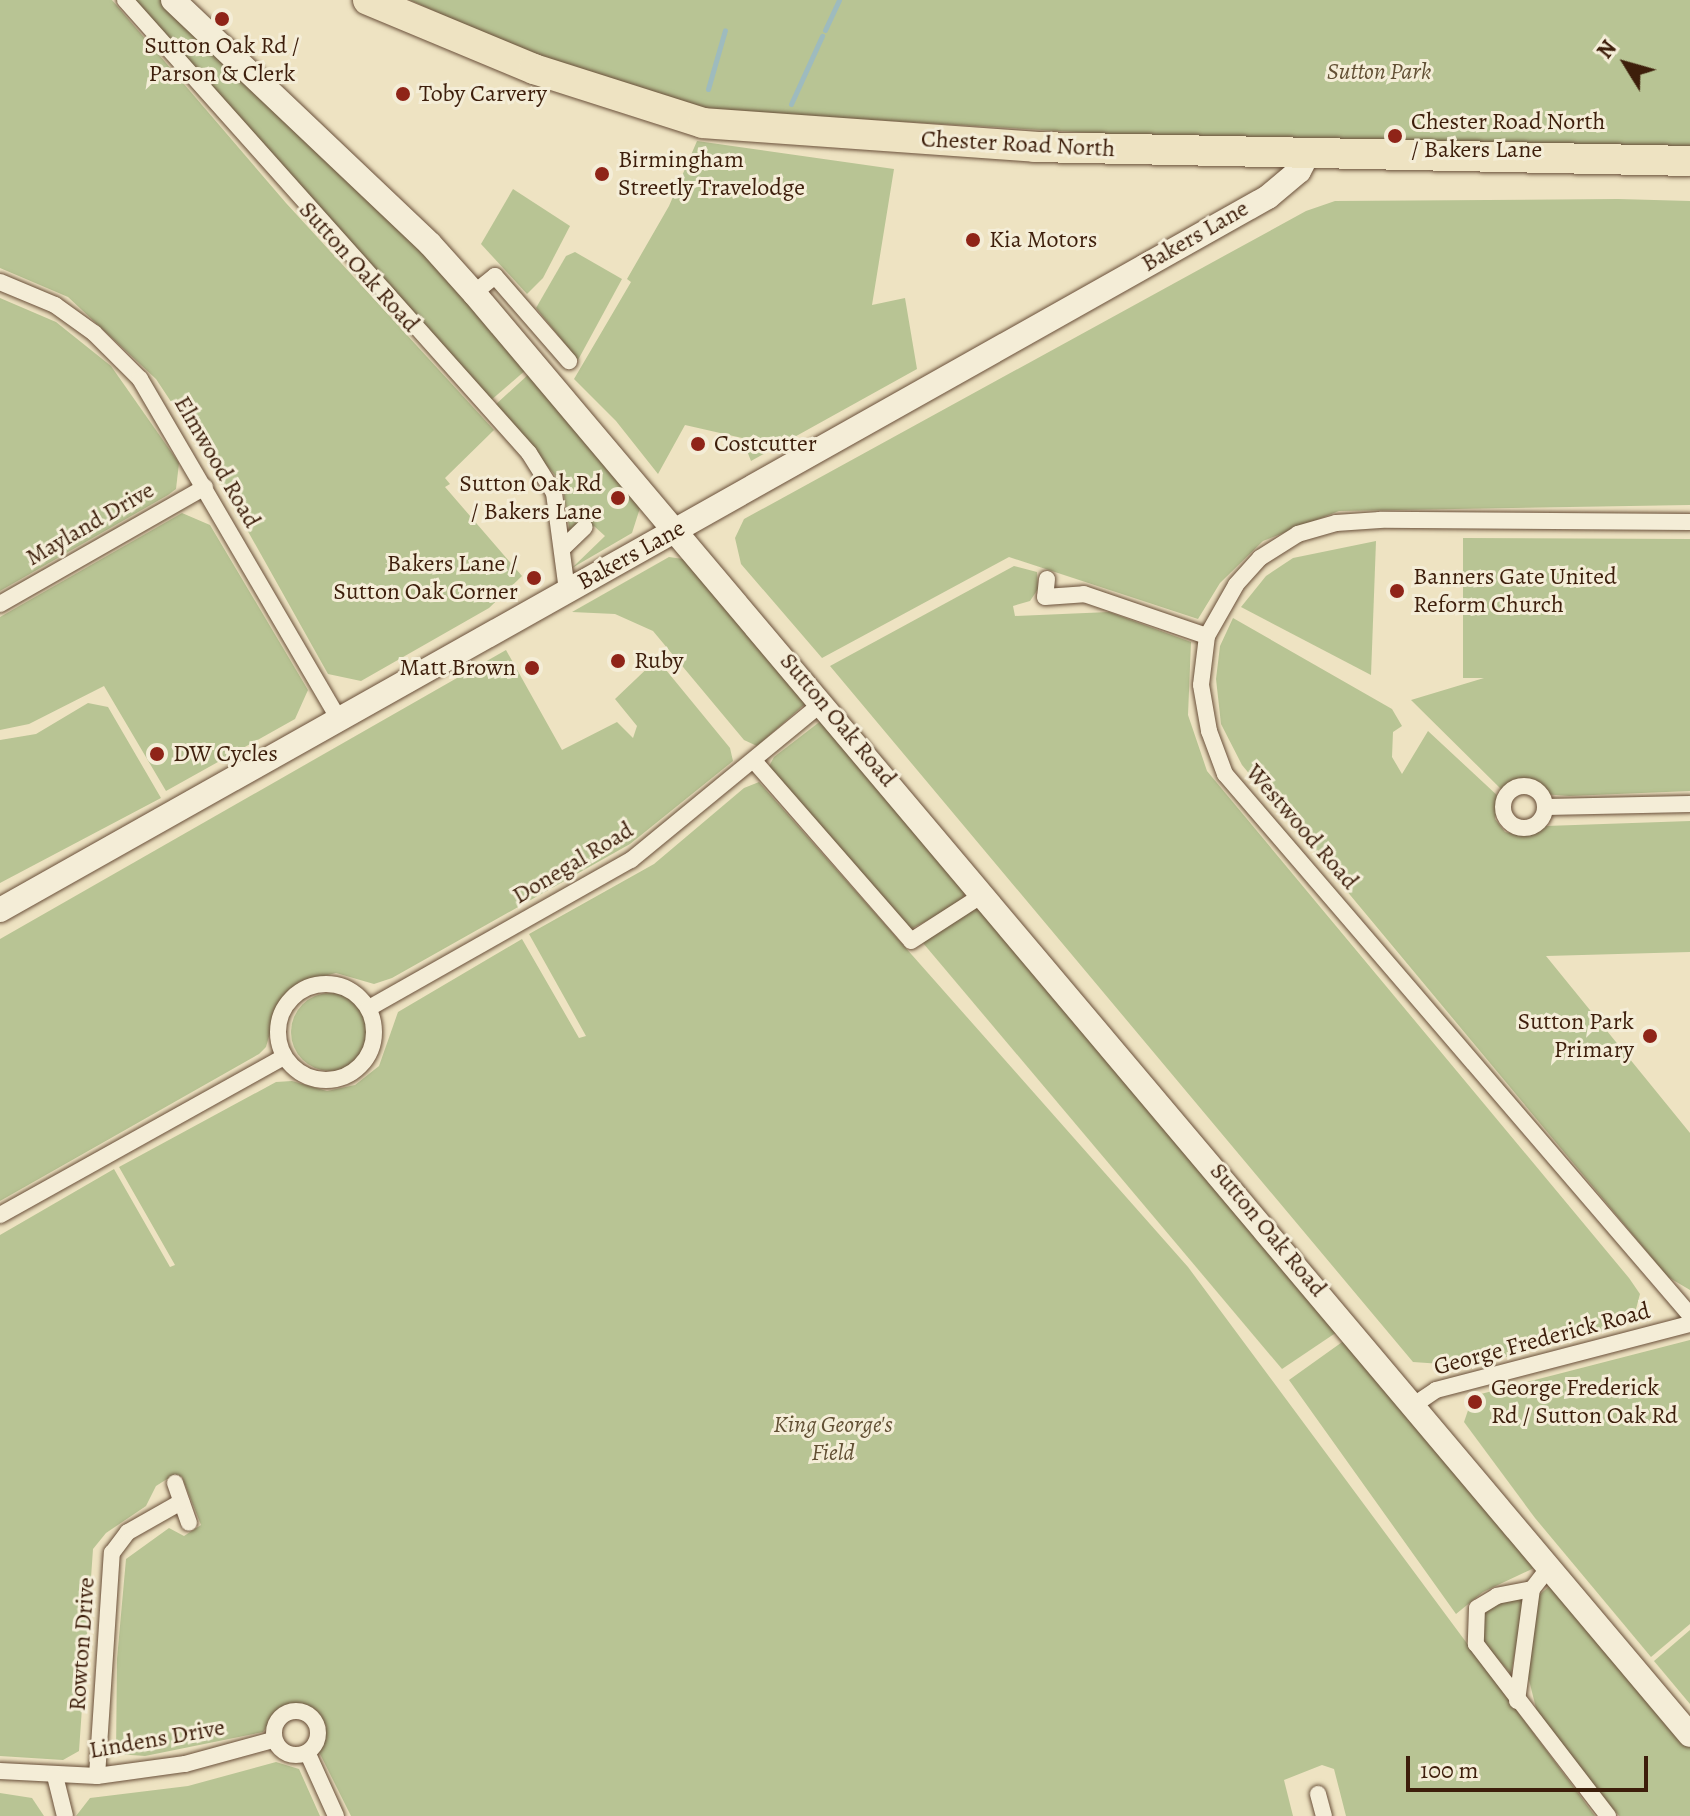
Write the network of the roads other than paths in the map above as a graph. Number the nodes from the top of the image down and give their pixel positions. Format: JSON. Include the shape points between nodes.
{"nodes":[{"id":1,"x":125,"y":0,"type":"edge"},
{"id":2,"x":173,"y":0,"type":"edge"},
{"id":3,"x":368,"y":0,"type":"edge"},
{"id":4,"x":1294,"y":155,"type":"junction"},
{"id":5,"x":1690,"y":161,"type":"edge"},
{"id":6,"x":0,"y":282,"type":"edge"},
{"id":7,"x":474,"y":293,"type":"junction"},
{"id":8,"x":557,"y":345,"type":"junction"},
{"id":9,"x":569,"y":361,"type":"dead end"},
{"id":10,"x":535,"y":365,"type":"junction"},
{"id":11,"x":205,"y":487,"type":"junction"},
{"id":12,"x":1690,"y":522,"type":"edge"},
{"id":13,"x":585,"y":527,"type":"dead end"},
{"id":14,"x":677,"y":529,"type":"junction"},
{"id":15,"x":563,"y":548,"type":"junction"},
{"id":16,"x":1047,"y":579,"type":"dead end"},
{"id":17,"x":567,"y":590,"type":"junction"},
{"id":18,"x":0,"y":604,"type":"edge"},
{"id":19,"x":1207,"y":636,"type":"junction"},
{"id":20,"x":822,"y":703,"type":"junction"},
{"id":21,"x":339,"y":719,"type":"junction"},
{"id":22,"x":755,"y":762,"type":"junction"},
{"id":23,"x":1690,"y":804,"type":"edge"},
{"id":24,"x":1546,"y":807,"type":"dead end"},
{"id":25,"x":984,"y":894,"type":"junction"},
{"id":26,"x":0,"y":910,"type":"edge"},
{"id":27,"x":369,"y":1008,"type":"junction"},
{"id":28,"x":284,"y":1057,"type":"junction"},
{"id":29,"x":0,"y":1215,"type":"edge"},
{"id":30,"x":1690,"y":1315,"type":"edge"},
{"id":31,"x":1690,"y":1324,"type":"edge"},
{"id":32,"x":1411,"y":1407,"type":"junction"},
{"id":33,"x":175,"y":1483,"type":"dead end"},
{"id":34,"x":181,"y":1502,"type":"junction"},
{"id":35,"x":189,"y":1523,"type":"dead end"},
{"id":36,"x":1547,"y":1570,"type":"junction"},
{"id":37,"x":1532,"y":1589,"type":"junction"},
{"id":38,"x":1517,"y":1701,"type":"junction"},
{"id":39,"x":1690,"y":1735,"type":"edge"},
{"id":40,"x":273,"y":1740,"type":"junction"},
{"id":41,"x":308,"y":1754,"type":"junction"},
{"id":42,"x":0,"y":1771,"type":"edge"},
{"id":43,"x":55,"y":1776,"type":"junction"},
{"id":44,"x":97,"y":1776,"type":"junction"},
{"id":45,"x":1318,"y":1794,"type":"dead end"},
{"id":46,"x":65,"y":1816,"type":"edge"},
{"id":47,"x":336,"y":1816,"type":"edge"},
{"id":48,"x":1324,"y":1816,"type":"edge"},
{"id":49,"x":1608,"y":1816,"type":"edge"}],
"edges":[{"from":1,"to":15,"type":"street","name":"Sutton Oak Road","via":[[529,453],[554,493]]},
{"from":2,"to":7,"type":"main road","name":"Sutton Oak Road","via":[[430,244]]},
{"from":3,"to":4,"type":"highway","name":"Chester Road North","via":[[544,73],[703,123],[1034,147]]},
{"from":4,"to":5,"type":"highway","name":"Chester Road North"},
{"from":4,"to":14,"type":"main road","name":"Bakers Lane","via":[[1293,178],[1261,198]]},
{"from":6,"to":11,"type":"street","name":"Elmwood Road","via":[[55,305],[122,360],[140,379]]},
{"from":7,"to":8,"type":"street","via":[[495,276]]},
{"from":7,"to":10,"type":"main road","name":"Sutton Oak Road"},
{"from":8,"to":9,"type":"street"},
{"from":8,"to":10,"type":"street"},
{"from":10,"to":14,"type":"main road","name":"Sutton Oak Road"},
{"from":11,"to":18,"type":"street","name":"Mayland Drive"},
{"from":11,"to":21,"type":"street","name":"Elmwood Road"},
{"from":12,"to":19,"type":"street","name":"Westwood Road","via":[[1336,523],[1298,534],[1260,558],[1236,585]]},
{"from":13,"to":15,"type":"street"},
{"from":14,"to":17,"type":"main road","name":"Bakers Lane"},
{"from":14,"to":20,"type":"main road","name":"Sutton Oak Road"},
{"from":15,"to":17,"type":"street","name":"Sutton Oak Road"},
{"from":16,"to":19,"type":"street","via":[[1038,599],[1084,594]]},
{"from":17,"to":21,"type":"main road","name":"Bakers Lane"},
{"from":19,"to":30,"type":"street","name":"Westwood Road","via":[[1201,685],[1209,731],[1225,774]]},
{"from":20,"to":22,"type":"street","name":"Donegal Road"},
{"from":20,"to":25,"type":"main road","name":"Sutton Oak Road"},
{"from":21,"to":26,"type":"main road","name":"Bakers Lane"},
{"from":22,"to":25,"type":"street","via":[[911,941]]},
{"from":22,"to":27,"type":"street","name":"Donegal Road","via":[[631,860]]},
{"from":23,"to":24,"type":"street"},
{"from":25,"to":32,"type":"main road","name":"Sutton Oak Road"},
{"from":27,"to":28,"type":"street","via":[[374,1044],[359,1069],[343,1078],[312,1079]]},
{"from":27,"to":28,"type":"street","via":[[341,985],[303,989],[281,1013],[277,1035]]},
{"from":28,"to":29,"type":"street"},
{"from":31,"to":32,"type":"street","name":"George Frederick Road","via":[[1436,1390]]},
{"from":32,"to":36,"type":"main road","name":"Sutton Oak Road"},
{"from":33,"to":34,"type":"street"},
{"from":34,"to":35,"type":"street"},
{"from":34,"to":44,"type":"street","name":"Rowton Drive","via":[[128,1532],[112,1553]]},
{"from":36,"to":37,"type":"street"},
{"from":36,"to":39,"type":"main road","name":"Sutton Oak Road"},
{"from":37,"to":38,"type":"street"},
{"from":37,"to":38,"type":"street","via":[[1497,1596],[1477,1608],[1473,1625],[1476,1644]]},
{"from":38,"to":49,"type":"street"},
{"from":40,"to":41,"type":"street","via":[[283,1752]]},
{"from":40,"to":41,"type":"street","via":[[278,1719],[292,1709],[308,1714],[318,1729]]},
{"from":40,"to":44,"type":"street","name":"Lindens Drive","via":[[185,1764]]},
{"from":41,"to":47,"type":"street"},
{"from":42,"to":43,"type":"street","name":"Lindens Drive"},
{"from":43,"to":44,"type":"street","name":"Lindens Drive"},
{"from":43,"to":46,"type":"street"},
{"from":45,"to":48,"type":"street"}]}
